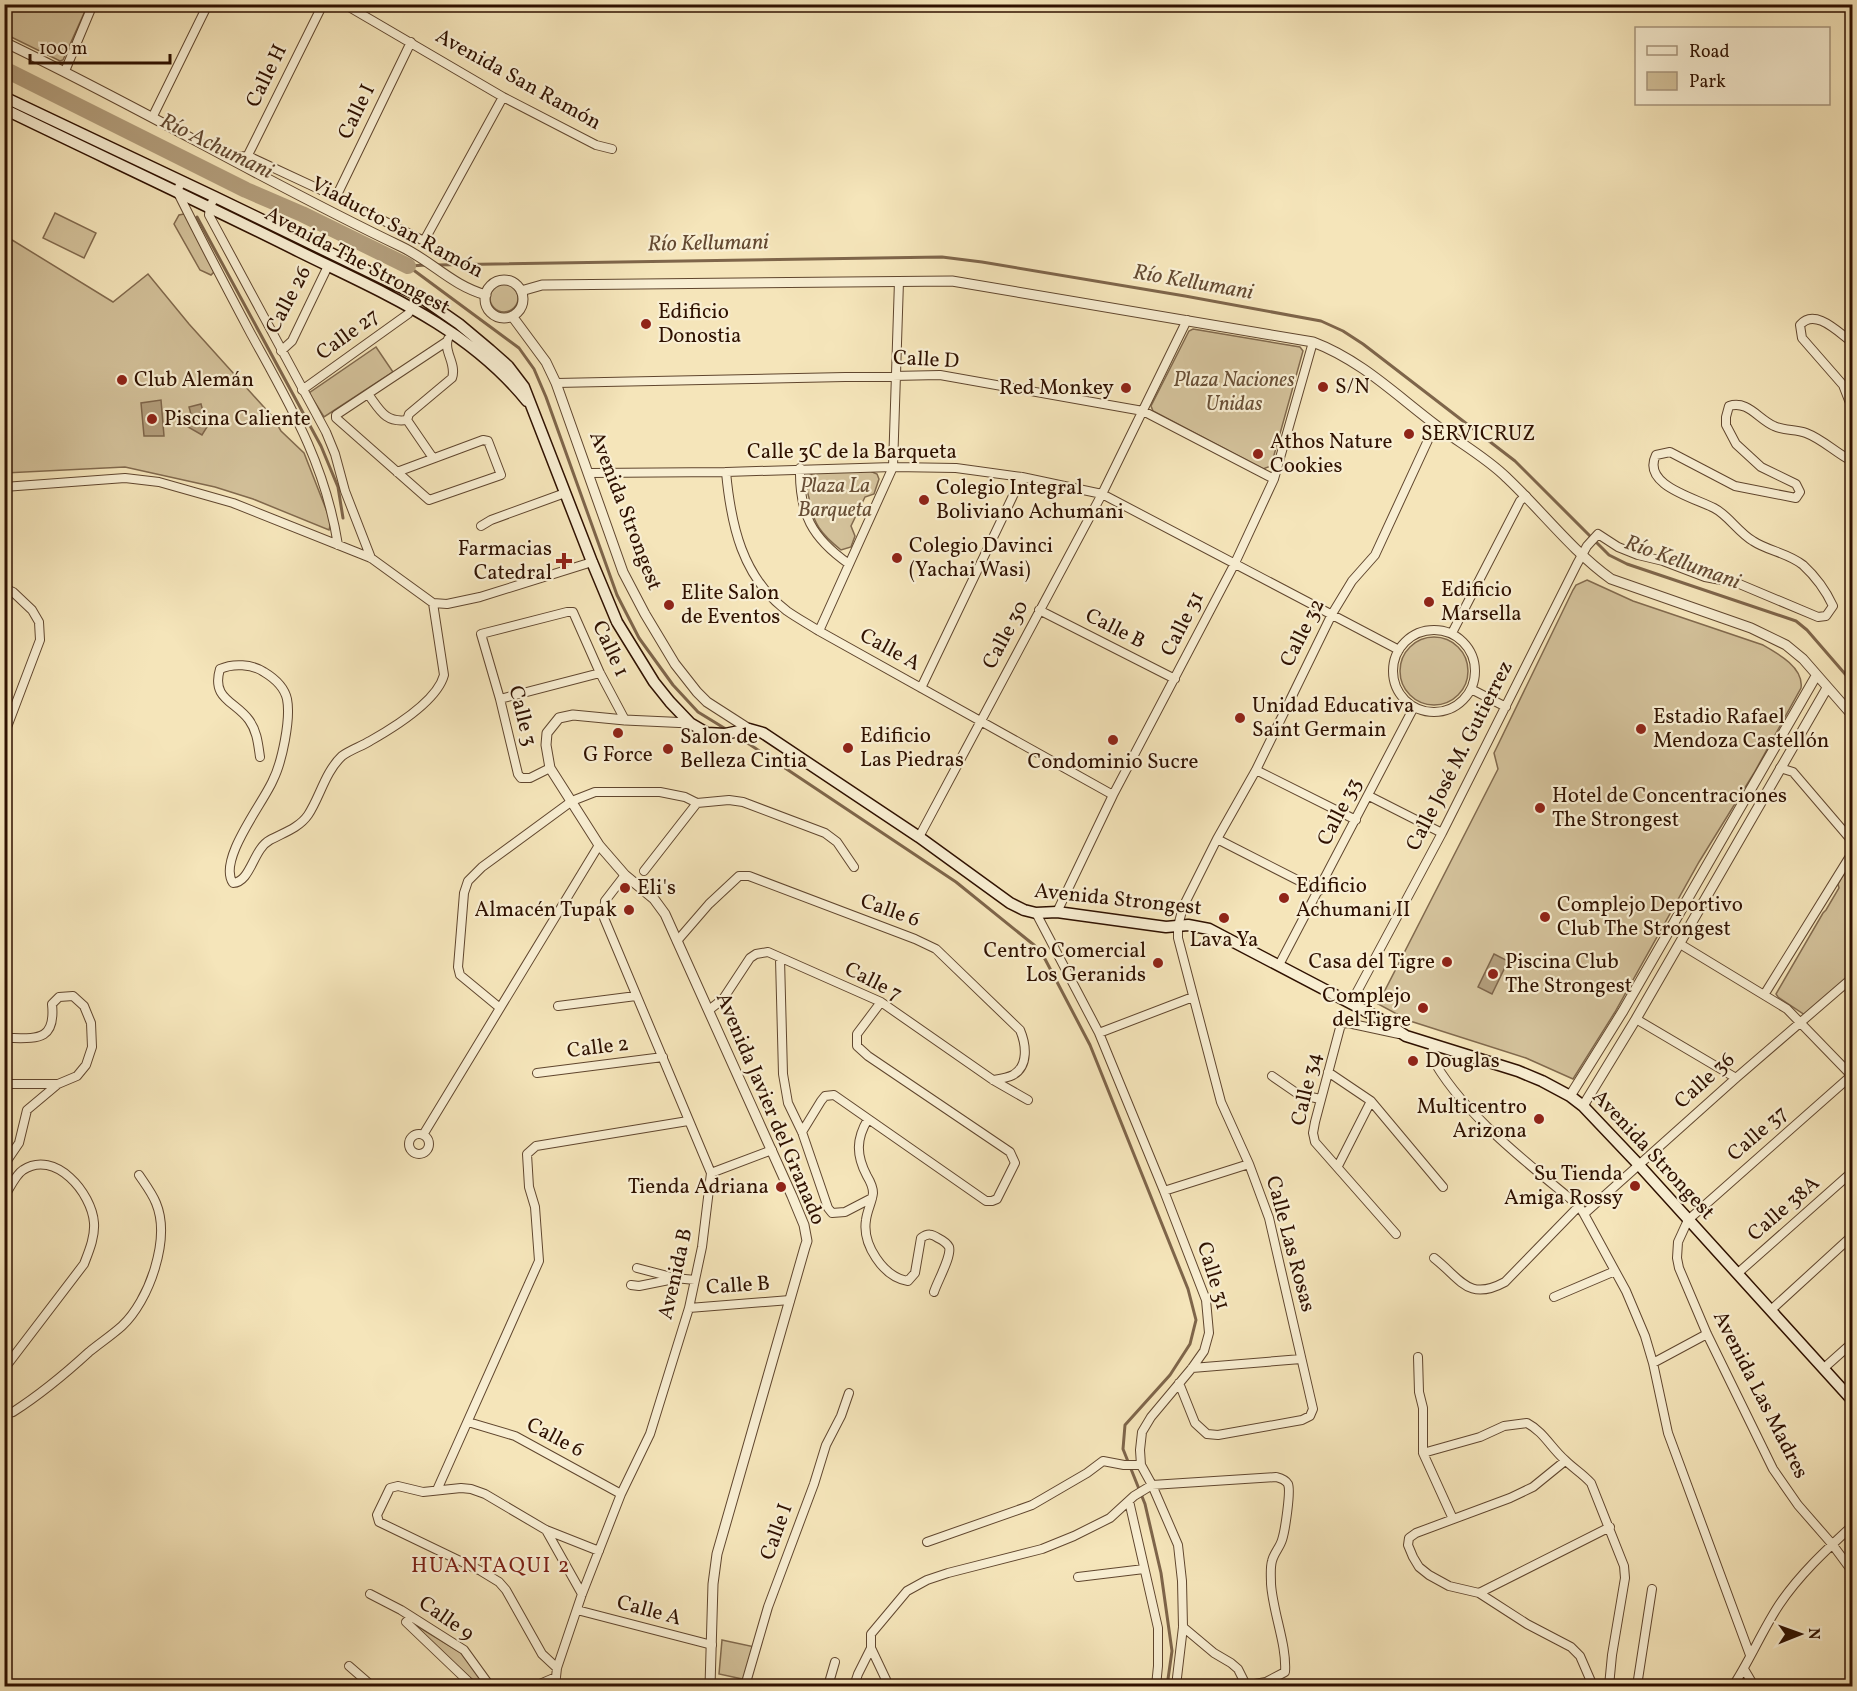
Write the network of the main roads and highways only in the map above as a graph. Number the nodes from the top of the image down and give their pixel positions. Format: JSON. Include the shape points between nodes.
{"nodes":[{"id":1,"x":4,"y":97,"type":"edge"},
{"id":2,"x":4,"y":109,"type":"edge"},
{"id":3,"x":76,"y":138,"type":"junction"},
{"id":4,"x":213,"y":201,"type":"junction"},
{"id":5,"x":334,"y":255,"type":"junction"},
{"id":6,"x":328,"y":266,"type":"junction"},
{"id":7,"x":419,"y":297,"type":"junction"},
{"id":8,"x":413,"y":307,"type":"junction"},
{"id":9,"x":452,"y":333,"type":"junction"},
{"id":10,"x":745,"y":730,"type":"joint"},
{"id":11,"x":1852,"y":1400,"type":"edge"}],
"edges":[{"from":1,"to":3,"type":"main road"},
{"from":2,"to":3,"type":"main road"},
{"from":3,"to":4,"type":"main road","name":"Avenida The Strongest"},
{"from":4,"to":5,"type":"main road","name":"Avenida The Strongest"},
{"from":4,"to":6,"type":"main road","name":"Avenida The Strongest"},
{"from":5,"to":6,"type":"main road"},
{"from":5,"to":7,"type":"main road","name":"Avenida The Strongest"},
{"from":6,"to":8,"type":"main road","name":"Avenida The Strongest"},
{"from":7,"to":8,"type":"main road"},
{"from":7,"to":9,"type":"main road","name":"Avenida The Strongest"},
{"from":8,"to":9,"type":"main road","name":"Avenida The Strongest"},
{"from":9,"to":10,"type":"main road","name":"Avenida The Strongest","via":[[506,378],[532,408],[617,622],[664,695],[690,723],[707,733]]},
{"from":10,"to":11,"type":"main road","name":"Avenida Strongest","via":[[763,734],[1024,910],[1209,929],[1406,1036],[1518,1071],[1570,1096],[1639,1165]]}]}
